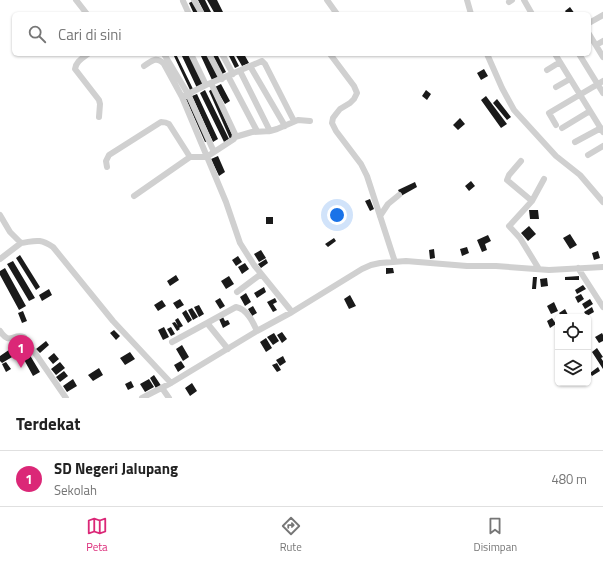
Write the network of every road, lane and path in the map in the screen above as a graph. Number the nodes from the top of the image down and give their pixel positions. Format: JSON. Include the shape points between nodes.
{"nodes":[{"id":1,"x":76,"y":0,"type":"edge"},
{"id":2,"x":194,"y":0,"type":"edge"},
{"id":3,"x":327,"y":0,"type":"edge"},
{"id":4,"x":467,"y":0,"type":"edge"},
{"id":5,"x":524,"y":0,"type":"edge"},
{"id":6,"x":183,"y":2,"type":"dead end"},
{"id":7,"x":85,"y":12,"type":"edge"},
{"id":8,"x":188,"y":12,"type":"edge"},
{"id":9,"x":201,"y":12,"type":"edge"},
{"id":10,"x":335,"y":12,"type":"edge"},
{"id":11,"x":470,"y":12,"type":"edge"},
{"id":12,"x":529,"y":12,"type":"edge"},
{"id":13,"x":603,"y":15,"type":"edge"},
{"id":14,"x":591,"y":22,"type":"edge"},
{"id":15,"x":591,"y":37,"type":"edge"},
{"id":16,"x":603,"y":41,"type":"edge"},
{"id":17,"x":596,"y":45,"type":"junction"},
{"id":18,"x":86,"y":56,"type":"edge"},
{"id":19,"x":165,"y":56,"type":"edge"},
{"id":20,"x":192,"y":56,"type":"edge"},
{"id":21,"x":212,"y":56,"type":"edge"},
{"id":22,"x":223,"y":56,"type":"edge"},
{"id":23,"x":332,"y":56,"type":"edge"},
{"id":24,"x":488,"y":56,"type":"edge"},
{"id":25,"x":556,"y":56,"type":"edge"},
{"id":26,"x":580,"y":56,"type":"edge"},
{"id":27,"x":603,"y":57,"type":"edge"},
{"id":28,"x":560,"y":62,"type":"junction"},
{"id":29,"x":144,"y":66,"type":"dead end"},
{"id":30,"x":250,"y":66,"type":"junction"},
{"id":31,"x":547,"y":70,"type":"dead end"},
{"id":32,"x":240,"y":71,"type":"junction"},
{"id":33,"x":228,"y":76,"type":"junction"},
{"id":34,"x":570,"y":79,"type":"junction"},
{"id":35,"x":600,"y":83,"type":"edge"},
{"id":36,"x":209,"y":84,"type":"junction"},
{"id":37,"x":556,"y":87,"type":"dead end"},
{"id":38,"x":603,"y":93,"type":"edge"},
{"id":39,"x":580,"y":95,"type":"junction"},
{"id":40,"x":185,"y":96,"type":"junction"},
{"id":41,"x":590,"y":111,"type":"junction"},
{"id":42,"x":98,"y":117,"type":"dead end"},
{"id":43,"x":294,"y":121,"type":"junction"},
{"id":44,"x":310,"y":121,"type":"dead end"},
{"id":45,"x":556,"y":125,"type":"dead end"},
{"id":46,"x":285,"y":126,"type":"junction"},
{"id":47,"x":562,"y":128,"type":"dead end"},
{"id":48,"x":602,"y":130,"type":"edge"},
{"id":49,"x":257,"y":131,"type":"junction"},
{"id":50,"x":270,"y":131,"type":"junction"},
{"id":51,"x":235,"y":137,"type":"junction"},
{"id":52,"x":575,"y":142,"type":"dead end"},
{"id":53,"x":603,"y":146,"type":"edge"},
{"id":54,"x":214,"y":152,"type":"junction"},
{"id":55,"x":588,"y":155,"type":"dead end"},
{"id":56,"x":190,"y":157,"type":"junction"},
{"id":57,"x":207,"y":157,"type":"junction"},
{"id":58,"x":521,"y":161,"type":"dead end"},
{"id":59,"x":107,"y":167,"type":"dead end"},
{"id":60,"x":544,"y":179,"type":"dead end"},
{"id":61,"x":399,"y":195,"type":"dead end"},
{"id":62,"x":134,"y":196,"type":"dead end"},
{"id":63,"x":532,"y":201,"type":"junction"},
{"id":64,"x":603,"y":202,"type":"edge"},
{"id":65,"x":0,"y":215,"type":"edge"},
{"id":66,"x":380,"y":216,"type":"junction"},
{"id":67,"x":22,"y":243,"type":"junction"},
{"id":68,"x":0,"y":259,"type":"edge"},
{"id":69,"x":395,"y":262,"type":"junction"},
{"id":70,"x":603,"y":267,"type":"edge"},
{"id":71,"x":578,"y":268,"type":"junction"},
{"id":72,"x":539,"y":270,"type":"junction"},
{"id":73,"x":261,"y":274,"type":"junction"},
{"id":74,"x":237,"y":292,"type":"dead end"},
{"id":75,"x":603,"y":307,"type":"edge"},
{"id":76,"x":292,"y":312,"type":"junction"},
{"id":77,"x":207,"y":323,"type":"junction"},
{"id":78,"x":0,"y":331,"type":"edge"},
{"id":79,"x":257,"y":332,"type":"junction"},
{"id":80,"x":172,"y":342,"type":"dead end"},
{"id":81,"x":228,"y":349,"type":"junction"},
{"id":82,"x":171,"y":383,"type":"junction"},
{"id":83,"x":162,"y":388,"type":"junction"},
{"id":84,"x":66,"y":398,"type":"edge"},
{"id":85,"x":142,"y":398,"type":"edge"},
{"id":86,"x":169,"y":398,"type":"edge"}],
"edges":[{"from":1,"to":7,"type":"street"},
{"from":2,"to":9,"type":"street"},
{"from":3,"to":10,"type":"street"},
{"from":4,"to":11,"type":"street"},
{"from":5,"to":12,"type":"street"},
{"from":6,"to":8,"type":"street"},
{"from":13,"to":14,"type":"street"},
{"from":15,"to":17,"type":"street"},
{"from":16,"to":17,"type":"street"},
{"from":17,"to":27,"type":"street"},
{"from":18,"to":42,"type":"street","via":[[75,67],[99,100]]},
{"from":19,"to":40,"type":"street"},
{"from":20,"to":36,"type":"street"},
{"from":21,"to":33,"type":"street"},
{"from":22,"to":33,"type":"street"},
{"from":23,"to":66,"type":"street","via":[[357,93],[350,103],[340,109],[332,123],[361,164]]},
{"from":24,"to":64,"type":"street","via":[[514,110],[556,156],[580,175]]},
{"from":25,"to":28,"type":"street"},
{"from":26,"to":35,"type":"street"},
{"from":28,"to":31,"type":"street"},
{"from":28,"to":34,"type":"street"},
{"from":29,"to":40,"type":"street","via":[[154,60],[160,60]]},
{"from":30,"to":32,"type":"street"},
{"from":30,"to":43,"type":"street","via":[[262,61],[266,64]]},
{"from":30,"to":46,"type":"street"},
{"from":32,"to":33,"type":"street"},
{"from":32,"to":50,"type":"street"},
{"from":33,"to":36,"type":"street"},
{"from":33,"to":49,"type":"street"},
{"from":34,"to":37,"type":"street"},
{"from":34,"to":39,"type":"street"},
{"from":35,"to":38,"type":"street"},
{"from":35,"to":39,"type":"street"},
{"from":36,"to":40,"type":"street"},
{"from":36,"to":51,"type":"street"},
{"from":39,"to":41,"type":"street"},
{"from":39,"to":45,"type":"street","via":[[549,113]]},
{"from":40,"to":54,"type":"street"},
{"from":40,"to":57,"type":"street"},
{"from":41,"to":47,"type":"street"},
{"from":41,"to":48,"type":"street"},
{"from":43,"to":44,"type":"street"},
{"from":43,"to":46,"type":"street"},
{"from":46,"to":50,"type":"street"},
{"from":48,"to":52,"type":"street"},
{"from":49,"to":50,"type":"street"},
{"from":49,"to":51,"type":"street"},
{"from":51,"to":54,"type":"street"},
{"from":53,"to":55,"type":"street"},
{"from":54,"to":57,"type":"street"},
{"from":56,"to":57,"type":"street"},
{"from":56,"to":59,"type":"street","via":[[169,124],[161,122],[109,155]]},
{"from":56,"to":62,"type":"street"},
{"from":57,"to":73,"type":"street","via":[[240,243]]},
{"from":58,"to":63,"type":"street","via":[[508,180]]},
{"from":60,"to":63,"type":"street"},
{"from":61,"to":66,"type":"street","via":[[388,204]]},
{"from":63,"to":72,"type":"street","via":[[509,226],[520,238]]},
{"from":65,"to":67,"type":"street","via":[[10,232]]},
{"from":66,"to":69,"type":"street"},
{"from":67,"to":68,"type":"street"},
{"from":67,"to":82,"type":"street","via":[[39,240],[53,247],[113,321]]},
{"from":69,"to":72,"type":"street"},
{"from":69,"to":76,"type":"street","via":[[370,265]]},
{"from":70,"to":71,"type":"street"},
{"from":71,"to":72,"type":"street"},
{"from":71,"to":75,"type":"street"},
{"from":73,"to":74,"type":"street"},
{"from":73,"to":76,"type":"street"},
{"from":76,"to":79,"type":"street"},
{"from":77,"to":79,"type":"street","via":[[236,307],[243,310]]},
{"from":77,"to":80,"type":"street"},
{"from":77,"to":81,"type":"street"},
{"from":78,"to":84,"type":"street","via":[[8,339],[24,337]]},
{"from":79,"to":81,"type":"street"},
{"from":81,"to":82,"type":"street"},
{"from":82,"to":83,"type":"street"},
{"from":83,"to":85,"type":"street"},
{"from":83,"to":86,"type":"street"}]}
